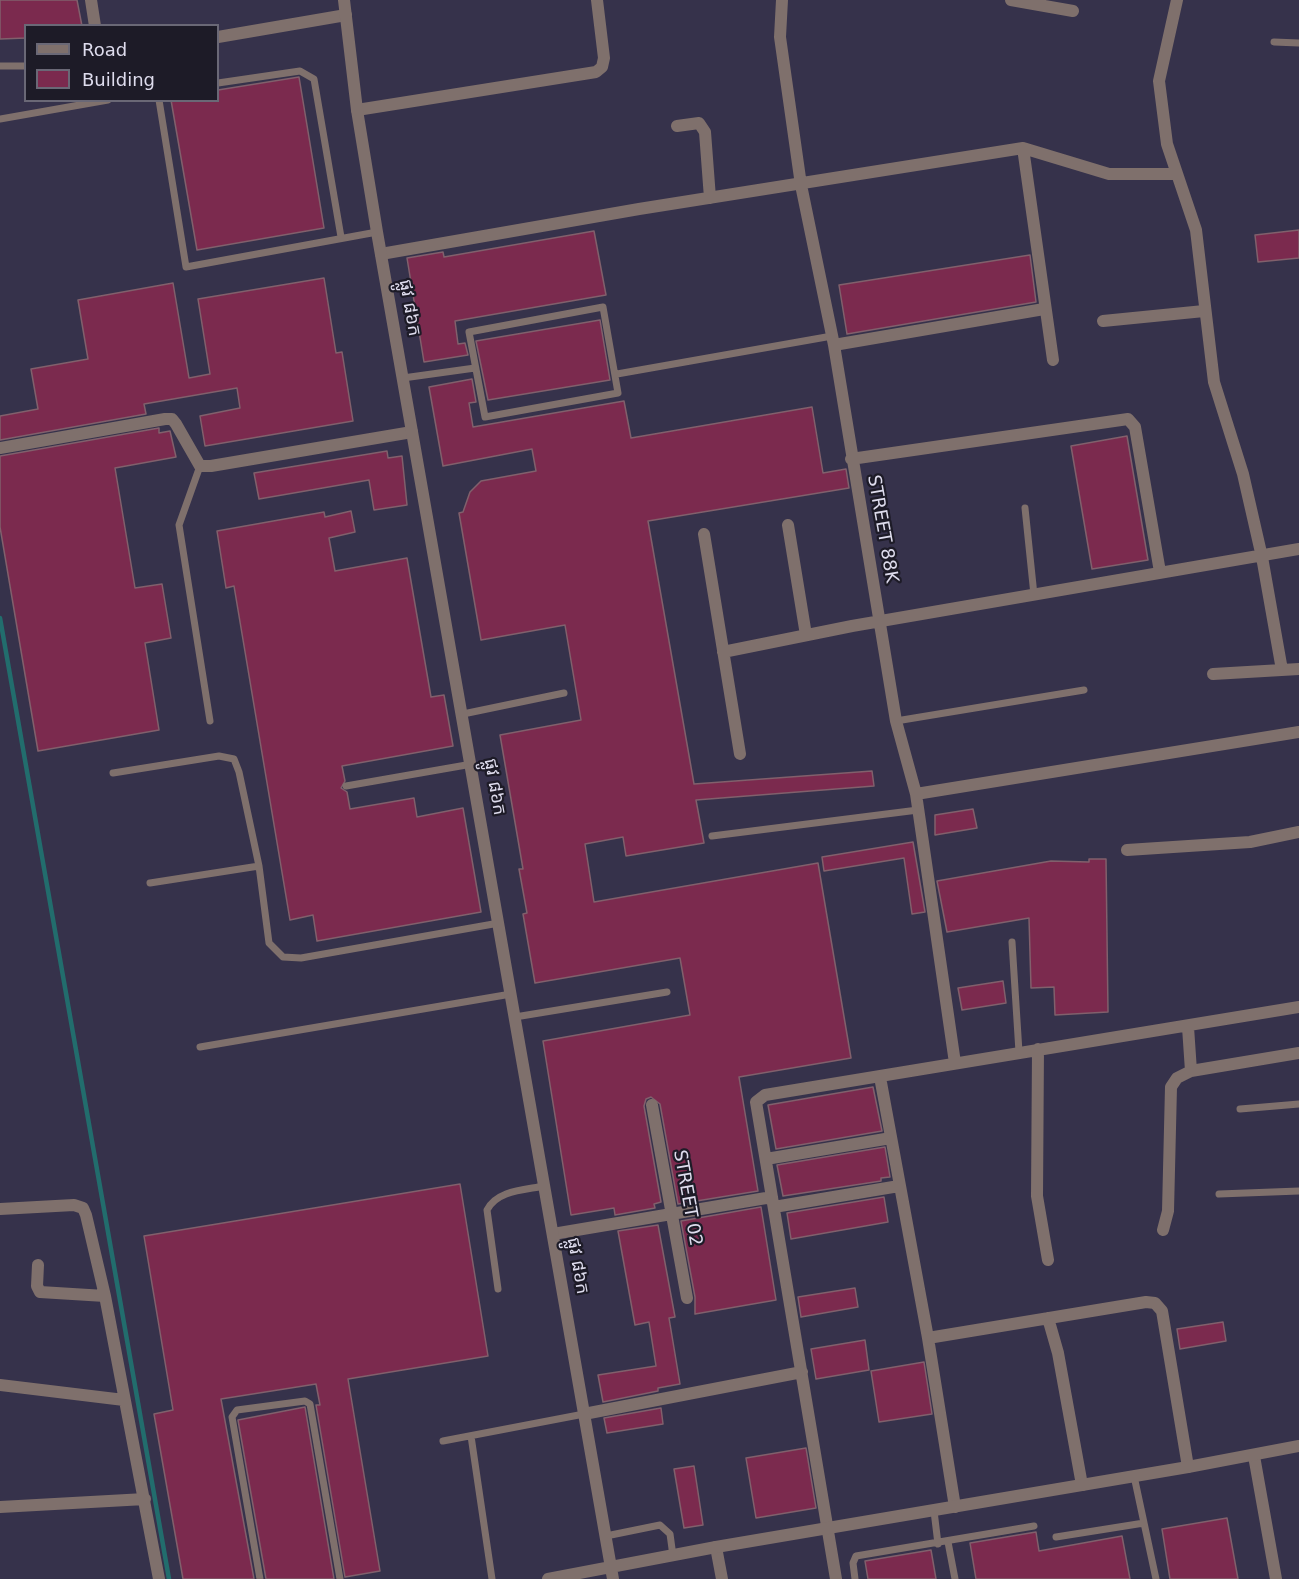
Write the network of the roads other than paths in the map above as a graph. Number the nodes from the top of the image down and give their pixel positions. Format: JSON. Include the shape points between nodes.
{"nodes":[{"id":1,"x":91,"y":0,"type":"edge"},
{"id":2,"x":344,"y":0,"type":"edge"},
{"id":3,"x":597,"y":0,"type":"edge"},
{"id":4,"x":782,"y":0,"type":"edge"},
{"id":5,"x":1011,"y":0,"type":"edge"},
{"id":6,"x":1177,"y":0,"type":"edge"},
{"id":7,"x":1073,"y":11,"type":"dead end"},
{"id":8,"x":346,"y":15,"type":"junction"},
{"id":9,"x":95,"y":24,"type":"edge"},
{"id":10,"x":219,"y":37,"type":"edge"},
{"id":11,"x":1274,"y":42,"type":"dead end"},
{"id":12,"x":1299,"y":43,"type":"edge"},
{"id":13,"x":0,"y":66,"type":"edge"},
{"id":14,"x":24,"y":66,"type":"edge"},
{"id":15,"x":219,"y":83,"type":"edge"},
{"id":16,"x":97,"y":102,"type":"edge"},
{"id":17,"x":159,"y":102,"type":"edge"},
{"id":18,"x":357,"y":110,"type":"junction"},
{"id":19,"x":0,"y":119,"type":"edge"},
{"id":20,"x":677,"y":126,"type":"dead end"},
{"id":21,"x":1023,"y":148,"type":"junction"},
{"id":22,"x":1176,"y":174,"type":"junction"},
{"id":23,"x":801,"y":185,"type":"junction"},
{"id":24,"x":710,"y":198,"type":"junction"},
{"id":25,"x":377,"y":232,"type":"junction"},
{"id":26,"x":341,"y":237,"type":"junction"},
{"id":27,"x":381,"y":254,"type":"junction"},
{"id":28,"x":1044,"y":309,"type":"junction"},
{"id":29,"x":1204,"y":311,"type":"junction"},
{"id":30,"x":1103,"y":321,"type":"dead end"},
{"id":31,"x":833,"y":340,"type":"junction"},
{"id":32,"x":1053,"y":360,"type":"dead end"},
{"id":33,"x":475,"y":368,"type":"junction"},
{"id":34,"x":617,"y":374,"type":"junction"},
{"id":35,"x":403,"y":378,"type":"junction"},
{"id":36,"x":412,"y":432,"type":"junction"},
{"id":37,"x":0,"y":448,"type":"edge"},
{"id":38,"x":851,"y":459,"type":"junction"},
{"id":39,"x":200,"y":466,"type":"junction"},
{"id":40,"x":1024,"y":508,"type":"dead end"},
{"id":41,"x":788,"y":525,"type":"dead end"},
{"id":42,"x":704,"y":534,"type":"dead end"},
{"id":43,"x":1299,"y":549,"type":"edge"},
{"id":44,"x":1262,"y":557,"type":"junction"},
{"id":45,"x":1160,"y":572,"type":"junction"},
{"id":46,"x":1034,"y":595,"type":"junction"},
{"id":47,"x":879,"y":622,"type":"junction"},
{"id":48,"x":806,"y":635,"type":"junction"},
{"id":49,"x":723,"y":651,"type":"junction"},
{"id":50,"x":1299,"y":669,"type":"edge"},
{"id":51,"x":1282,"y":670,"type":"junction"},
{"id":52,"x":1213,"y":674,"type":"dead end"},
{"id":53,"x":1084,"y":690,"type":"dead end"},
{"id":54,"x":564,"y":693,"type":"dead end"},
{"id":55,"x":463,"y":714,"type":"junction"},
{"id":56,"x":210,"y":721,"type":"dead end"},
{"id":57,"x":896,"y":721,"type":"junction"},
{"id":58,"x":1299,"y":732,"type":"edge"},
{"id":59,"x":740,"y":754,"type":"dead end"},
{"id":60,"x":472,"y":764,"type":"junction"},
{"id":61,"x":113,"y":773,"type":"dead end"},
{"id":62,"x":346,"y":786,"type":"dead end"},
{"id":63,"x":916,"y":794,"type":"junction"},
{"id":64,"x":918,"y":810,"type":"junction"},
{"id":65,"x":1299,"y":832,"type":"edge"},
{"id":66,"x":712,"y":836,"type":"dead end"},
{"id":67,"x":1127,"y":850,"type":"dead end"},
{"id":68,"x":259,"y":867,"type":"junction"},
{"id":69,"x":150,"y":883,"type":"dead end"},
{"id":70,"x":499,"y":923,"type":"junction"},
{"id":71,"x":1012,"y":942,"type":"dead end"},
{"id":72,"x":667,"y":992,"type":"dead end"},
{"id":73,"x":511,"y":994,"type":"junction"},
{"id":74,"x":1299,"y":1007,"type":"edge"},
{"id":75,"x":515,"y":1017,"type":"junction"},
{"id":76,"x":1188,"y":1027,"type":"junction"},
{"id":77,"x":200,"y":1047,"type":"dead end"},
{"id":78,"x":1038,"y":1049,"type":"junction"},
{"id":79,"x":1020,"y":1052,"type":"junction"},
{"id":80,"x":1299,"y":1053,"type":"edge"},
{"id":81,"x":955,"y":1063,"type":"junction"},
{"id":82,"x":1191,"y":1071,"type":"junction"},
{"id":83,"x":880,"y":1077,"type":"junction"},
{"id":84,"x":1299,"y":1104,"type":"edge"},
{"id":85,"x":652,"y":1105,"type":"dead end"},
{"id":86,"x":1240,"y":1109,"type":"dead end"},
{"id":87,"x":891,"y":1138,"type":"junction"},
{"id":88,"x":766,"y":1159,"type":"junction"},
{"id":89,"x":544,"y":1186,"type":"junction"},
{"id":90,"x":899,"y":1186,"type":"junction"},
{"id":91,"x":1299,"y":1191,"type":"edge"},
{"id":92,"x":1219,"y":1194,"type":"dead end"},
{"id":93,"x":773,"y":1202,"type":"junction"},
{"id":94,"x":0,"y":1209,"type":"edge"},
{"id":95,"x":672,"y":1214,"type":"junction"},
{"id":96,"x":1163,"y":1230,"type":"dead end"},
{"id":97,"x":553,"y":1234,"type":"junction"},
{"id":98,"x":1048,"y":1260,"type":"dead end"},
{"id":99,"x":38,"y":1265,"type":"dead end"},
{"id":100,"x":498,"y":1289,"type":"dead end"},
{"id":101,"x":105,"y":1296,"type":"junction"},
{"id":102,"x":687,"y":1298,"type":"dead end"},
{"id":103,"x":1048,"y":1318,"type":"junction"},
{"id":104,"x":928,"y":1338,"type":"junction"},
{"id":105,"x":802,"y":1372,"type":"junction"},
{"id":106,"x":0,"y":1385,"type":"edge"},
{"id":107,"x":124,"y":1400,"type":"junction"},
{"id":108,"x":584,"y":1414,"type":"junction"},
{"id":109,"x":471,"y":1436,"type":"junction"},
{"id":110,"x":444,"y":1441,"type":"dead end"},
{"id":111,"x":1299,"y":1446,"type":"edge"},
{"id":112,"x":1254,"y":1456,"type":"junction"},
{"id":113,"x":1188,"y":1467,"type":"junction"},
{"id":114,"x":1134,"y":1476,"type":"junction"},
{"id":115,"x":1082,"y":1485,"type":"junction"},
{"id":116,"x":145,"y":1499,"type":"junction"},
{"id":117,"x":0,"y":1507,"type":"edge"},
{"id":118,"x":955,"y":1507,"type":"junction"},
{"id":119,"x":934,"y":1511,"type":"junction"},
{"id":120,"x":1144,"y":1523,"type":"junction"},
{"id":121,"x":1034,"y":1526,"type":"dead end"},
{"id":122,"x":827,"y":1528,"type":"junction"},
{"id":123,"x":606,"y":1536,"type":"junction"},
{"id":124,"x":1056,"y":1537,"type":"dead end"},
{"id":125,"x":948,"y":1542,"type":"junction"},
{"id":126,"x":938,"y":1544,"type":"junction"},
{"id":127,"x":716,"y":1547,"type":"junction"},
{"id":128,"x":673,"y":1556,"type":"junction"},
{"id":129,"x":612,"y":1574,"type":"edge"},
{"id":130,"x":159,"y":1579,"type":"edge"},
{"id":131,"x":260,"y":1579,"type":"edge"},
{"id":132,"x":340,"y":1579,"type":"edge"},
{"id":133,"x":492,"y":1579,"type":"edge"},
{"id":134,"x":549,"y":1579,"type":"edge"},
{"id":135,"x":722,"y":1579,"type":"edge"},
{"id":136,"x":836,"y":1579,"type":"edge"},
{"id":137,"x":855,"y":1579,"type":"edge"},
{"id":138,"x":955,"y":1579,"type":"edge"},
{"id":139,"x":1156,"y":1579,"type":"edge"},
{"id":140,"x":1276,"y":1579,"type":"edge"}],
"edges":[{"from":1,"to":9,"type":"street"},
{"from":2,"to":8,"type":"street","name":"ផ្លូវ ៨៦ក"},
{"from":3,"to":18,"type":"street","via":[[604,58],[596,72]]},
{"from":4,"to":23,"type":"street","name":"STREET 88K","via":[[780,38]]},
{"from":5,"to":7,"type":"street"},
{"from":6,"to":22,"type":"street","via":[[1159,81],[1167,144]]},
{"from":8,"to":10,"type":"street"},
{"from":8,"to":18,"type":"street","name":"ផ្លូវ ៨៦ក"},
{"from":11,"to":12,"type":"lane"},
{"from":13,"to":14,"type":"lane"},
{"from":15,"to":26,"type":"lane","via":[[300,70],[314,79]]},
{"from":16,"to":19,"type":"lane"},
{"from":17,"to":26,"type":"lane","via":[[186,267]]},
{"from":18,"to":25,"type":"street","name":"ផ្លូវ ៨៦ក"},
{"from":20,"to":24,"type":"street","via":[[699,123],[705,132]]},
{"from":21,"to":22,"type":"street","via":[[1109,174]]},
{"from":21,"to":23,"type":"street"},
{"from":21,"to":28,"type":"street"},
{"from":22,"to":29,"type":"street","via":[[1196,230]]},
{"from":23,"to":24,"type":"street"},
{"from":23,"to":31,"type":"street","name":"STREET 88K"},
{"from":24,"to":27,"type":"street"},
{"from":25,"to":26,"type":"lane"},
{"from":25,"to":27,"type":"street","name":"ផ្លូវ ៨៦ក"},
{"from":27,"to":35,"type":"street","name":"ផ្លូវ ៨៦ក"},
{"from":28,"to":31,"type":"street"},
{"from":28,"to":32,"type":"street"},
{"from":29,"to":30,"type":"street"},
{"from":29,"to":44,"type":"street","via":[[1214,382],[1243,474]]},
{"from":31,"to":34,"type":"lane"},
{"from":31,"to":38,"type":"street","name":"STREET 88K"},
{"from":33,"to":34,"type":"lane","via":[[483,415],[487,417],[618,393]]},
{"from":33,"to":34,"type":"lane","via":[[471,331],[600,307],[605,310]]},
{"from":33,"to":35,"type":"lane"},
{"from":35,"to":36,"type":"street","name":"ផ្លូវ ៨៦ក"},
{"from":36,"to":39,"type":"street"},
{"from":36,"to":55,"type":"street","name":"ផ្លូវ ៨៦ក"},
{"from":37,"to":39,"type":"street","via":[[165,419],[176,424]]},
{"from":38,"to":45,"type":"street","via":[[1128,419],[1135,427]]},
{"from":38,"to":47,"type":"street","name":"STREET 88K"},
{"from":39,"to":56,"type":"lane","via":[[179,525]]},
{"from":40,"to":46,"type":"lane"},
{"from":41,"to":48,"type":"street"},
{"from":42,"to":49,"type":"street"},
{"from":43,"to":44,"type":"street"},
{"from":44,"to":45,"type":"street"},
{"from":44,"to":51,"type":"street"},
{"from":45,"to":46,"type":"street"},
{"from":46,"to":47,"type":"street"},
{"from":47,"to":48,"type":"street"},
{"from":47,"to":57,"type":"street","name":"STREET 88K"},
{"from":48,"to":49,"type":"street"},
{"from":49,"to":59,"type":"street"},
{"from":50,"to":51,"type":"street"},
{"from":51,"to":52,"type":"street"},
{"from":53,"to":57,"type":"lane"},
{"from":54,"to":55,"type":"lane"},
{"from":55,"to":60,"type":"street","name":"ផ្លូវ ៨៦ក"},
{"from":57,"to":63,"type":"street","name":"STREET 88K"},
{"from":58,"to":63,"type":"street"},
{"from":60,"to":62,"type":"lane"},
{"from":60,"to":70,"type":"street","name":"ផ្លូវ ៨៦ក"},
{"from":61,"to":68,"type":"lane","via":[[219,756],[234,759]]},
{"from":63,"to":64,"type":"street","name":"STREET 88K"},
{"from":64,"to":66,"type":"lane"},
{"from":64,"to":81,"type":"street","name":"STREET 88K"},
{"from":65,"to":67,"type":"street","via":[[1250,842]]},
{"from":68,"to":69,"type":"lane"},
{"from":68,"to":70,"type":"lane","via":[[269,943],[283,957],[301,958]]},
{"from":70,"to":73,"type":"street","name":"ផ្លូវ ៨៦ក"},
{"from":71,"to":79,"type":"lane"},
{"from":72,"to":75,"type":"lane"},
{"from":73,"to":75,"type":"street","name":"ផ្លូវ ៨៦ក"},
{"from":73,"to":77,"type":"lane"},
{"from":74,"to":76,"type":"street"},
{"from":75,"to":89,"type":"street","name":"ផ្លូវ ៨៦ក"},
{"from":76,"to":78,"type":"street"},
{"from":76,"to":82,"type":"street"},
{"from":78,"to":79,"type":"street"},
{"from":78,"to":98,"type":"street","via":[[1037,1196]]},
{"from":79,"to":81,"type":"street"},
{"from":80,"to":82,"type":"street"},
{"from":81,"to":83,"type":"street"},
{"from":82,"to":96,"type":"street","via":[[1177,1078],[1171,1087],[1168,1211]]},
{"from":83,"to":87,"type":"street"},
{"from":83,"to":88,"type":"street","via":[[765,1095],[756,1102]]},
{"from":84,"to":86,"type":"lane"},
{"from":85,"to":95,"type":"street","name":"STREET 02"},
{"from":87,"to":88,"type":"street"},
{"from":87,"to":90,"type":"street"},
{"from":88,"to":93,"type":"street"},
{"from":89,"to":97,"type":"street","name":"ផ្លូវ ៨៦ក"},
{"from":89,"to":100,"type":"lane","via":[[506,1194],[490,1202],[486,1210]]},
{"from":90,"to":93,"type":"street"},
{"from":90,"to":104,"type":"street"},
{"from":91,"to":92,"type":"lane"},
{"from":93,"to":95,"type":"street"},
{"from":93,"to":105,"type":"street"},
{"from":94,"to":101,"type":"street","via":[[74,1205],[83,1208]]},
{"from":95,"to":97,"type":"street"},
{"from":95,"to":102,"type":"street","name":"STREET 02"},
{"from":97,"to":108,"type":"street","name":"ផ្លូវ ៨៦ក"},
{"from":99,"to":101,"type":"street","via":[[40,1292]]},
{"from":101,"to":107,"type":"street"},
{"from":103,"to":104,"type":"street"},
{"from":103,"to":113,"type":"street","via":[[1155,1303],[1162,1311]]},
{"from":103,"to":115,"type":"street"},
{"from":104,"to":118,"type":"street"},
{"from":105,"to":108,"type":"street"},
{"from":105,"to":122,"type":"street"},
{"from":106,"to":107,"type":"street"},
{"from":107,"to":116,"type":"street"},
{"from":108,"to":109,"type":"lane"},
{"from":108,"to":123,"type":"street","name":"ផ្លូវ ៨៦ក"},
{"from":109,"to":110,"type":"lane"},
{"from":109,"to":133,"type":"lane"},
{"from":111,"to":112,"type":"street"},
{"from":112,"to":113,"type":"street"},
{"from":112,"to":140,"type":"street"},
{"from":113,"to":114,"type":"street"},
{"from":114,"to":115,"type":"street"},
{"from":114,"to":120,"type":"lane"},
{"from":115,"to":118,"type":"street"},
{"from":116,"to":117,"type":"street"},
{"from":116,"to":130,"type":"street"},
{"from":118,"to":119,"type":"street"},
{"from":119,"to":122,"type":"street"},
{"from":119,"to":126,"type":"lane"},
{"from":120,"to":124,"type":"lane"},
{"from":120,"to":139,"type":"lane"},
{"from":121,"to":125,"type":"lane"},
{"from":122,"to":127,"type":"street"},
{"from":122,"to":136,"type":"street"},
{"from":123,"to":128,"type":"lane","via":[[660,1525],[670,1534]]},
{"from":123,"to":129,"type":"street","name":"ផ្លូវ ៨៦ក"},
{"from":125,"to":126,"type":"lane"},
{"from":125,"to":138,"type":"lane"},
{"from":126,"to":137,"type":"lane","via":[[856,1556]]},
{"from":127,"to":128,"type":"street"},
{"from":127,"to":135,"type":"street"},
{"from":128,"to":129,"type":"street"},
{"from":129,"to":134,"type":"street"},
{"from":131,"to":132,"type":"lane","via":[[232,1417],[237,1410],[305,1401],[310,1404]]}]}
